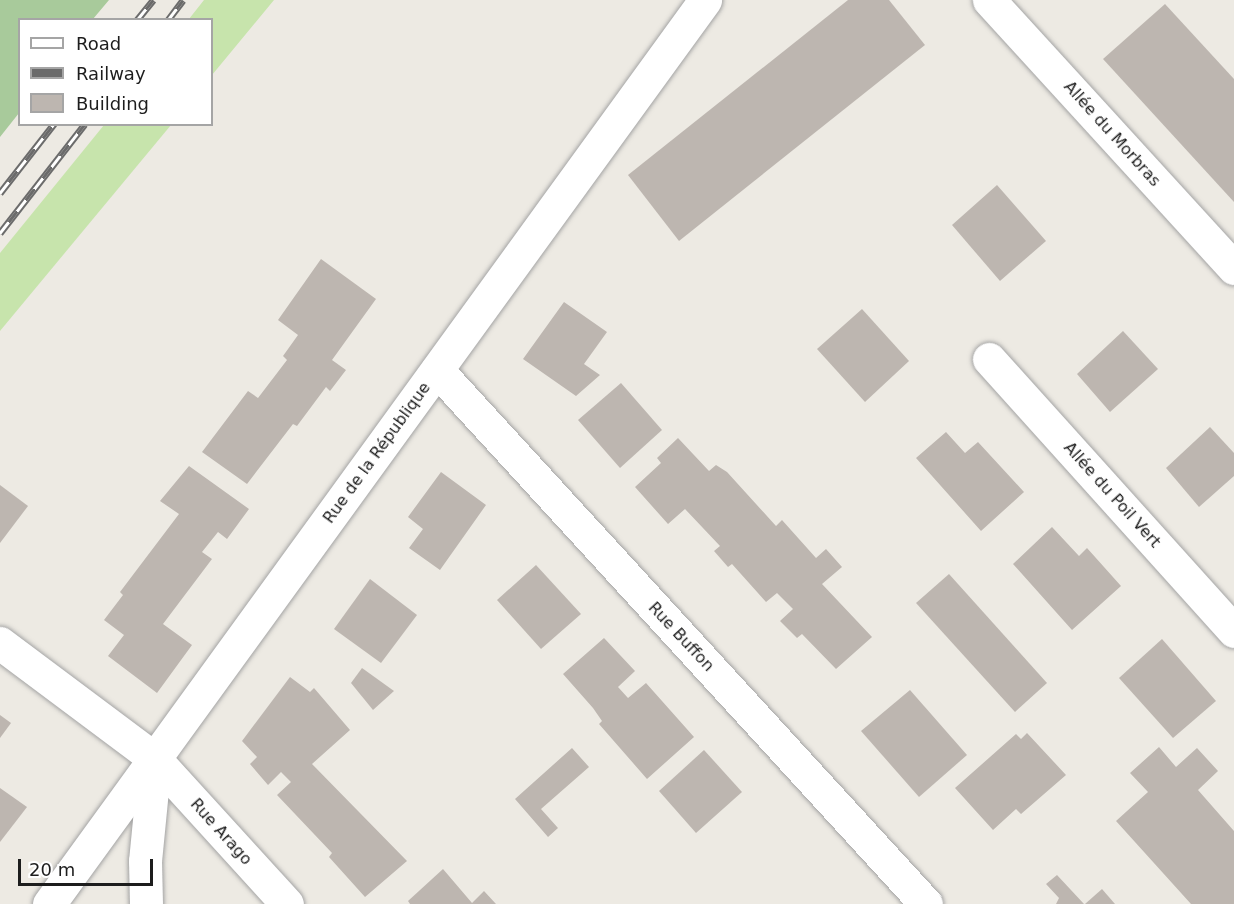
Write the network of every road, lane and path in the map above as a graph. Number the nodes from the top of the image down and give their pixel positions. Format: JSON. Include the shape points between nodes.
{"nodes":[{"id":1,"x":705,"y":0,"type":"edge"},
{"id":2,"x":989,"y":0,"type":"edge"},
{"id":3,"x":1234,"y":268,"type":"edge"},
{"id":4,"x":989,"y":359,"type":"dead end"},
{"id":5,"x":437,"y":370,"type":"junction"},
{"id":6,"x":1234,"y":632,"type":"edge"},
{"id":7,"x":0,"y":643,"type":"edge"},
{"id":8,"x":155,"y":759,"type":"junction"},
{"id":9,"x":49,"y":904,"type":"edge"},
{"id":10,"x":146,"y":904,"type":"edge"},
{"id":11,"x":287,"y":904,"type":"edge"},
{"id":12,"x":926,"y":904,"type":"edge"}],
"edges":[{"from":1,"to":5,"type":"street","name":"Rue de la République"},
{"from":2,"to":3,"type":"street","name":"Allée du Morbras"},
{"from":4,"to":6,"type":"street","name":"Allée du Poil Vert"},
{"from":5,"to":8,"type":"street","name":"Rue de la République"},
{"from":5,"to":12,"type":"street","name":"Rue Buffon"},
{"from":7,"to":8,"type":"street","name":"Rue Arago"},
{"from":8,"to":9,"type":"street","name":"Rue de la République"},
{"from":8,"to":10,"type":"street","via":[[145,861]]},
{"from":8,"to":11,"type":"street","name":"Rue Arago"}]}
